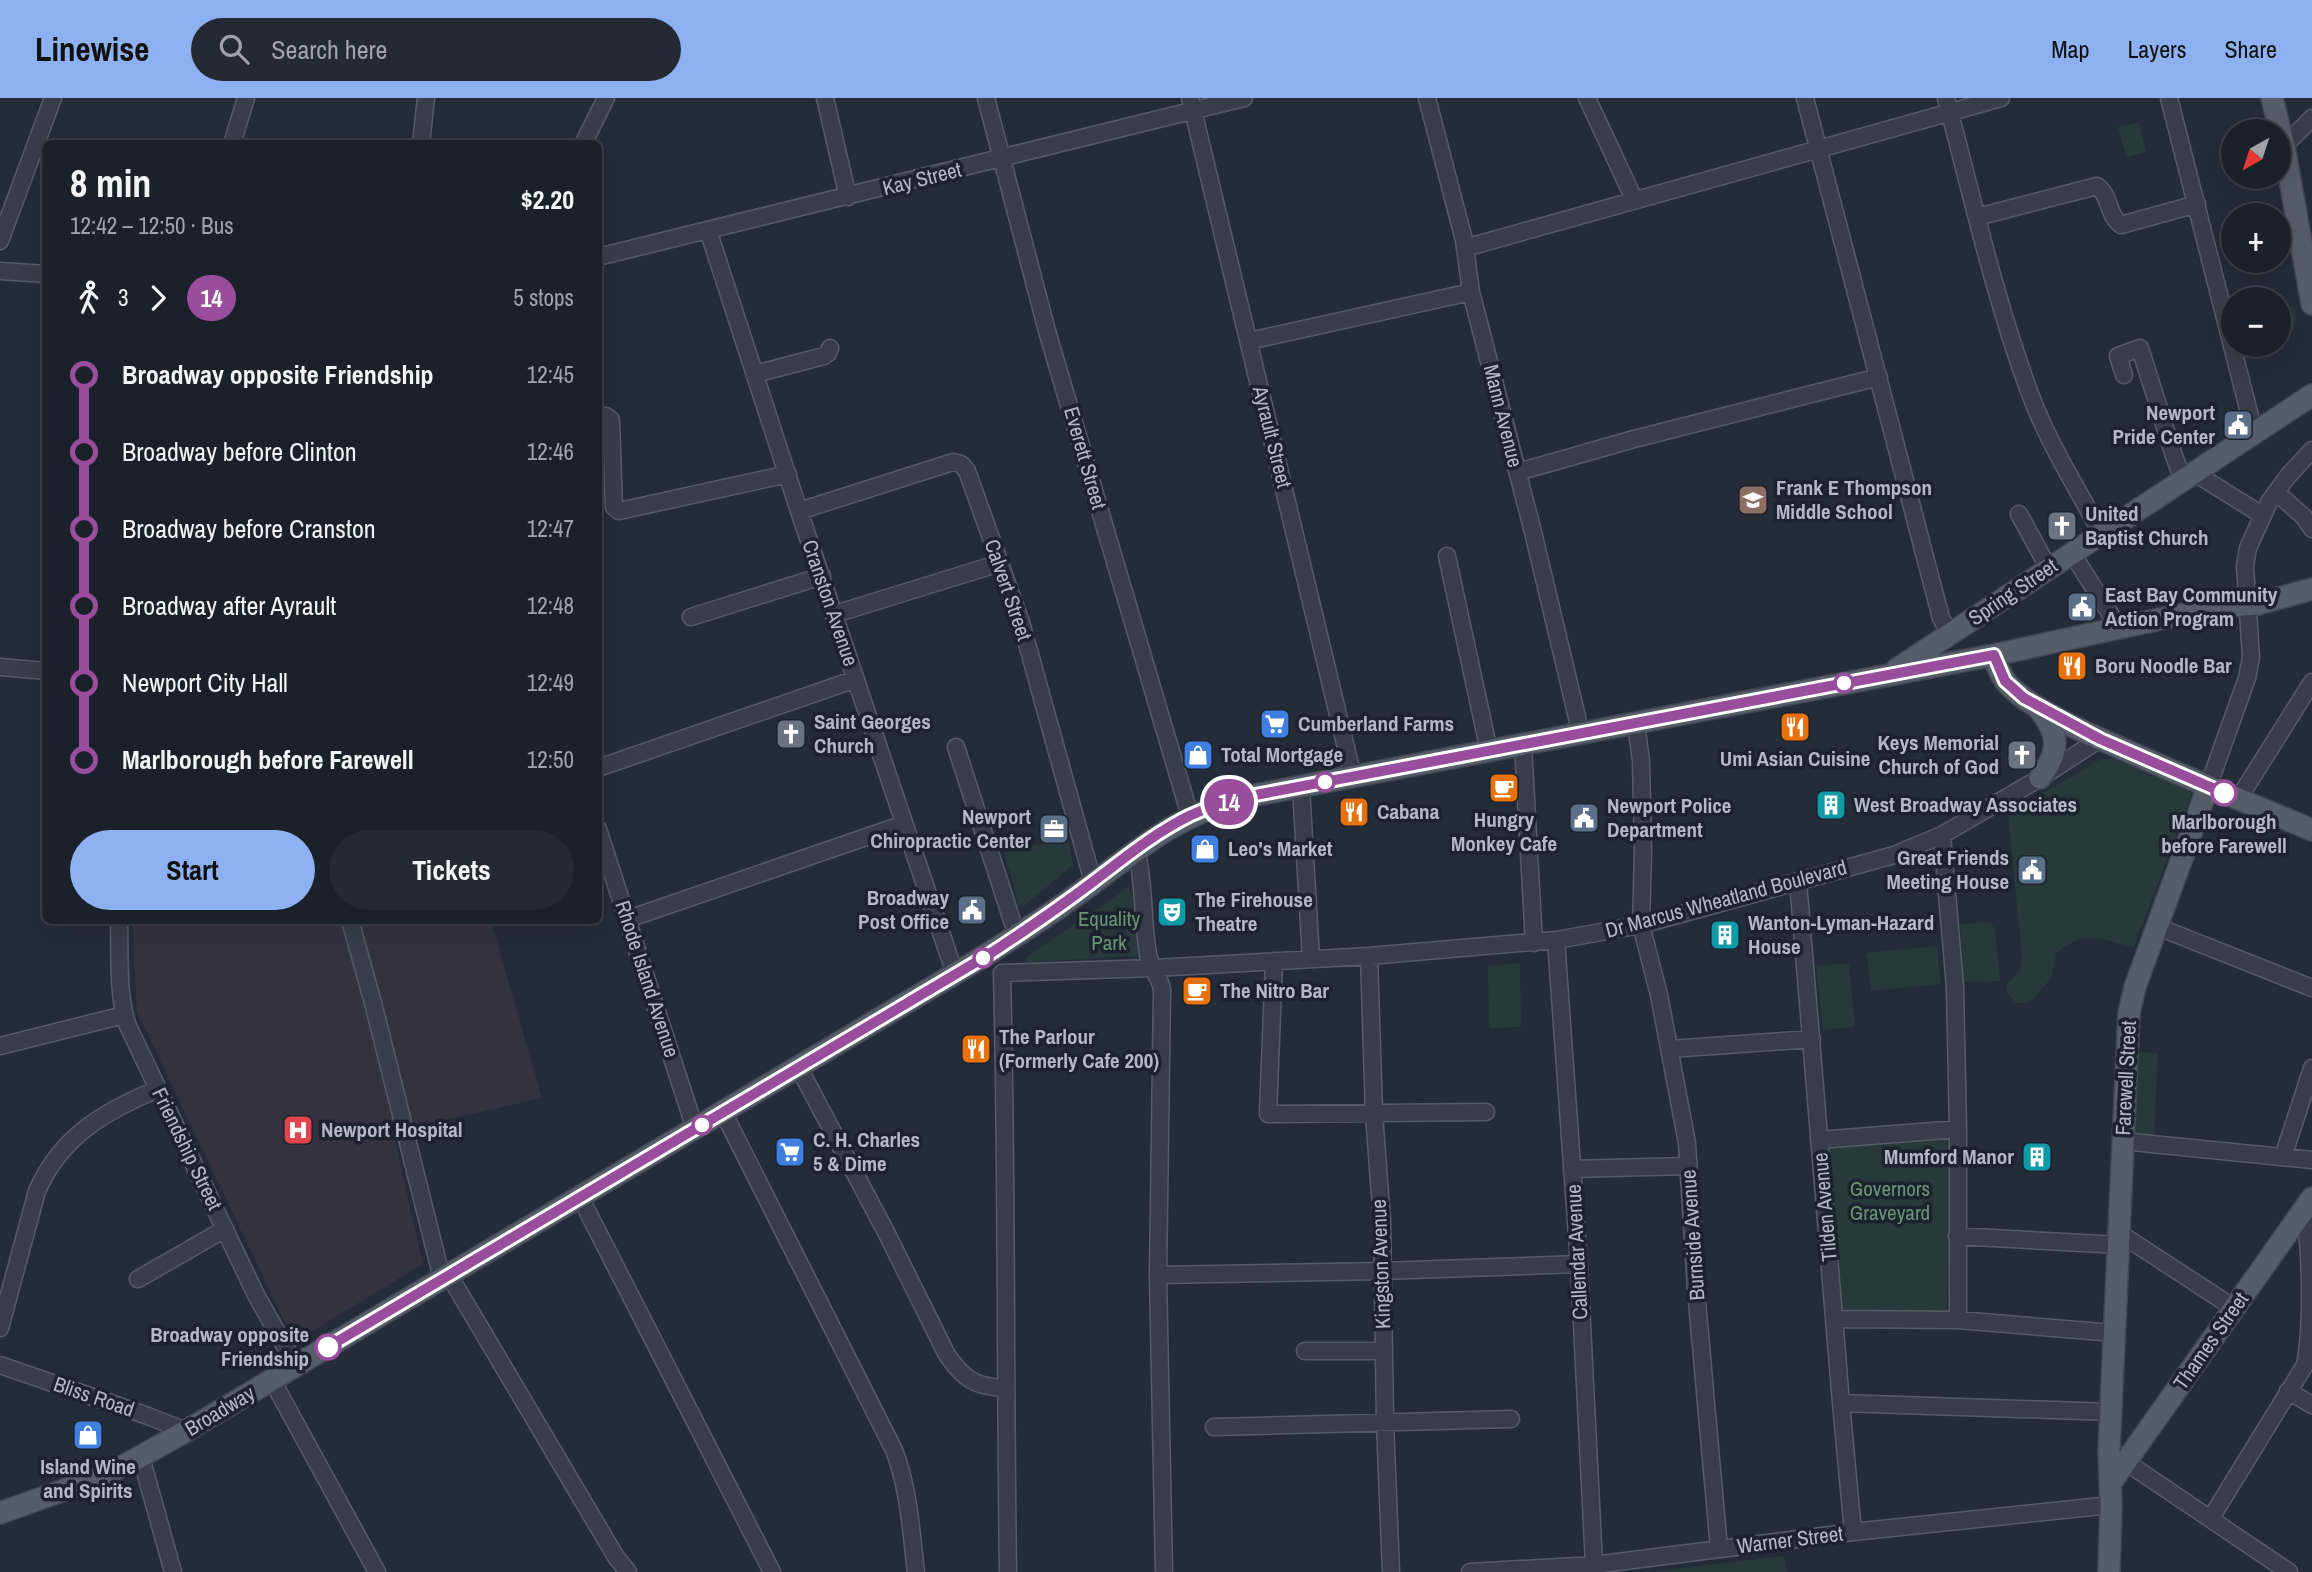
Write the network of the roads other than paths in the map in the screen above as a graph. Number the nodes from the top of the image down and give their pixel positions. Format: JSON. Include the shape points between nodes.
{"nodes":[{"id":1,"x":53,"y":98,"type":"edge"},
{"id":2,"x":246,"y":98,"type":"edge"},
{"id":3,"x":426,"y":98,"type":"edge"},
{"id":4,"x":606,"y":98,"type":"edge"},
{"id":5,"x":825,"y":98,"type":"edge"},
{"id":6,"x":986,"y":98,"type":"edge"},
{"id":7,"x":1244,"y":98,"type":"edge"},
{"id":8,"x":1427,"y":98,"type":"edge"},
{"id":9,"x":1587,"y":98,"type":"edge"},
{"id":10,"x":1805,"y":98,"type":"edge"},
{"id":11,"x":2001,"y":98,"type":"edge"},
{"id":12,"x":2169,"y":98,"type":"edge"},
{"id":13,"x":2272,"y":98,"type":"edge"},
{"id":14,"x":1191,"y":104,"type":"edge"},
{"id":15,"x":1948,"y":105,"type":"edge"},
{"id":16,"x":2312,"y":118,"type":"edge"},
{"id":17,"x":2277,"y":119,"type":"edge"},
{"id":18,"x":2291,"y":139,"type":"edge"},
{"id":19,"x":233,"y":140,"type":"edge"},
{"id":20,"x":421,"y":140,"type":"edge"},
{"id":21,"x":585,"y":140,"type":"edge"},
{"id":22,"x":1818,"y":149,"type":"junction"},
{"id":23,"x":1001,"y":159,"type":"junction"},
{"id":24,"x":2291,"y":182,"type":"edge"},
{"id":25,"x":848,"y":197,"type":"junction"},
{"id":26,"x":1634,"y":199,"type":"junction"},
{"id":27,"x":2197,"y":204,"type":"junction"},
{"id":28,"x":1977,"y":217,"type":"junction"},
{"id":29,"x":708,"y":230,"type":"junction"},
{"id":30,"x":0,"y":241,"type":"edge"},
{"id":31,"x":1465,"y":248,"type":"junction"},
{"id":32,"x":602,"y":256,"type":"edge"},
{"id":33,"x":2308,"y":269,"type":"edge"},
{"id":34,"x":0,"y":271,"type":"edge"},
{"id":35,"x":42,"y":274,"type":"edge"},
{"id":36,"x":1471,"y":292,"type":"junction"},
{"id":37,"x":2312,"y":304,"type":"edge"},
{"id":38,"x":1249,"y":341,"type":"junction"},
{"id":39,"x":830,"y":348,"type":"dead end"},
{"id":40,"x":755,"y":373,"type":"junction"},
{"id":41,"x":2124,"y":375,"type":"dead end"},
{"id":42,"x":1879,"y":377,"type":"junction"},
{"id":43,"x":2312,"y":395,"type":"edge"},
{"id":44,"x":602,"y":416,"type":"edge"},
{"id":45,"x":2254,"y":432,"type":"junction"},
{"id":46,"x":2312,"y":450,"type":"edge"},
{"id":47,"x":1518,"y":472,"type":"junction"},
{"id":48,"x":788,"y":474,"type":"junction"},
{"id":49,"x":2190,"y":474,"type":"junction"},
{"id":50,"x":2276,"y":492,"type":"junction"},
{"id":51,"x":799,"y":511,"type":"junction"},
{"id":52,"x":2020,"y":514,"type":"dead end"},
{"id":53,"x":2262,"y":515,"type":"junction"},
{"id":54,"x":2312,"y":529,"type":"edge"},
{"id":55,"x":2101,"y":533,"type":"junction"},
{"id":56,"x":2072,"y":553,"type":"junction"},
{"id":57,"x":1447,"y":556,"type":"dead end"},
{"id":58,"x":1000,"y":563,"type":"junction"},
{"id":59,"x":2049,"y":569,"type":"junction"},
{"id":60,"x":822,"y":576,"type":"junction"},
{"id":61,"x":2312,"y":589,"type":"edge"},
{"id":62,"x":2246,"y":605,"type":"junction"},
{"id":63,"x":835,"y":614,"type":"junction"},
{"id":64,"x":691,"y":617,"type":"dead end"},
{"id":65,"x":2119,"y":628,"type":"junction"},
{"id":66,"x":1950,"y":634,"type":"junction"},
{"id":67,"x":1994,"y":655,"type":"junction"},
{"id":68,"x":0,"y":667,"type":"edge"},
{"id":69,"x":42,"y":671,"type":"edge"},
{"id":70,"x":1890,"y":674,"type":"junction"},
{"id":71,"x":856,"y":679,"type":"junction"},
{"id":72,"x":2312,"y":682,"type":"edge"},
{"id":73,"x":2034,"y":704,"type":"junction"},
{"id":74,"x":1636,"y":723,"type":"junction"},
{"id":75,"x":1581,"y":734,"type":"junction"},
{"id":76,"x":2100,"y":739,"type":"junction"},
{"id":77,"x":956,"y":747,"type":"dead end"},
{"id":78,"x":1489,"y":751,"type":"junction"},
{"id":79,"x":1523,"y":754,"type":"junction"},
{"id":80,"x":602,"y":767,"type":"edge"},
{"id":81,"x":1353,"y":777,"type":"junction"},
{"id":82,"x":2040,"y":778,"type":"junction"},
{"id":83,"x":1301,"y":787,"type":"junction"},
{"id":84,"x":2208,"y":787,"type":"junction"},
{"id":85,"x":2239,"y":799,"type":"junction"},
{"id":86,"x":1190,"y":816,"type":"junction"},
{"id":87,"x":904,"y":824,"type":"junction"},
{"id":88,"x":2312,"y":830,"type":"edge"},
{"id":89,"x":1942,"y":835,"type":"junction"},
{"id":90,"x":602,"y":842,"type":"edge"},
{"id":91,"x":1136,"y":849,"type":"junction"},
{"id":92,"x":1798,"y":881,"type":"junction"},
{"id":93,"x":1093,"y":882,"type":"junction"},
{"id":94,"x":628,"y":919,"type":"junction"},
{"id":95,"x":119,"y":924,"type":"edge"},
{"id":96,"x":351,"y":924,"type":"edge"},
{"id":97,"x":1641,"y":925,"type":"junction"},
{"id":98,"x":2158,"y":926,"type":"junction"},
{"id":99,"x":1017,"y":936,"type":"junction"},
{"id":100,"x":1556,"y":940,"type":"junction"},
{"id":101,"x":1534,"y":943,"type":"junction"},
{"id":102,"x":988,"y":955,"type":"junction"},
{"id":103,"x":1369,"y":956,"type":"junction"},
{"id":104,"x":1311,"y":959,"type":"junction"},
{"id":105,"x":1274,"y":961,"type":"junction"},
{"id":106,"x":1154,"y":968,"type":"junction"},
{"id":107,"x":1002,"y":973,"type":"junction"},
{"id":108,"x":955,"y":974,"type":"junction"},
{"id":109,"x":2312,"y":988,"type":"edge"},
{"id":110,"x":124,"y":1015,"type":"junction"},
{"id":111,"x":1812,"y":1039,"type":"junction"},
{"id":112,"x":0,"y":1046,"type":"edge"},
{"id":113,"x":1670,"y":1049,"type":"junction"},
{"id":114,"x":799,"y":1068,"type":"junction"},
{"id":115,"x":2312,"y":1068,"type":"edge"},
{"id":116,"x":158,"y":1089,"type":"junction"},
{"id":117,"x":723,"y":1112,"type":"junction"},
{"id":118,"x":1486,"y":1112,"type":"dead end"},
{"id":119,"x":1374,"y":1115,"type":"junction"},
{"id":120,"x":695,"y":1129,"type":"junction"},
{"id":121,"x":1958,"y":1129,"type":"junction"},
{"id":122,"x":1819,"y":1140,"type":"junction"},
{"id":123,"x":2122,"y":1141,"type":"junction"},
{"id":124,"x":2283,"y":1157,"type":"junction"},
{"id":125,"x":2312,"y":1160,"type":"edge"},
{"id":126,"x":1688,"y":1166,"type":"junction"},
{"id":127,"x":1572,"y":1169,"type":"junction"},
{"id":128,"x":580,"y":1197,"type":"junction"},
{"id":129,"x":2309,"y":1208,"type":"edge"},
{"id":130,"x":225,"y":1229,"type":"junction"},
{"id":131,"x":1957,"y":1236,"type":"junction"},
{"id":132,"x":2119,"y":1239,"type":"junction"},
{"id":133,"x":1579,"y":1264,"type":"junction"},
{"id":134,"x":1382,"y":1271,"type":"junction"},
{"id":135,"x":1158,"y":1275,"type":"junction"},
{"id":136,"x":446,"y":1277,"type":"junction"},
{"id":137,"x":138,"y":1279,"type":"dead end"},
{"id":138,"x":2234,"y":1308,"type":"junction"},
{"id":139,"x":1834,"y":1319,"type":"junction"},
{"id":140,"x":1958,"y":1320,"type":"junction"},
{"id":141,"x":0,"y":1328,"type":"edge"},
{"id":142,"x":2114,"y":1333,"type":"junction"},
{"id":143,"x":1305,"y":1351,"type":"dead end"},
{"id":144,"x":1384,"y":1351,"type":"junction"},
{"id":145,"x":0,"y":1365,"type":"edge"},
{"id":146,"x":296,"y":1366,"type":"junction"},
{"id":147,"x":272,"y":1380,"type":"junction"},
{"id":148,"x":1005,"y":1388,"type":"junction"},
{"id":149,"x":2288,"y":1391,"type":"junction"},
{"id":150,"x":1841,"y":1403,"type":"junction"},
{"id":151,"x":2312,"y":1405,"type":"edge"},
{"id":152,"x":2110,"y":1412,"type":"junction"},
{"id":153,"x":1511,"y":1419,"type":"dead end"},
{"id":154,"x":1385,"y":1423,"type":"junction"},
{"id":155,"x":1214,"y":1427,"type":"dead end"},
{"id":156,"x":186,"y":1431,"type":"junction"},
{"id":157,"x":141,"y":1457,"type":"junction"},
{"id":158,"x":2117,"y":1457,"type":"junction"},
{"id":159,"x":2110,"y":1495,"type":"junction"},
{"id":160,"x":0,"y":1513,"type":"edge"},
{"id":161,"x":2211,"y":1518,"type":"junction"},
{"id":162,"x":1853,"y":1532,"type":"junction"},
{"id":163,"x":1719,"y":1549,"type":"junction"},
{"id":164,"x":1594,"y":1565,"type":"junction"},
{"id":165,"x":173,"y":1572,"type":"edge"},
{"id":166,"x":377,"y":1572,"type":"edge"},
{"id":167,"x":628,"y":1572,"type":"edge"},
{"id":168,"x":772,"y":1572,"type":"edge"},
{"id":169,"x":916,"y":1572,"type":"edge"},
{"id":170,"x":1009,"y":1572,"type":"edge"},
{"id":171,"x":1164,"y":1572,"type":"edge"},
{"id":172,"x":1391,"y":1572,"type":"edge"},
{"id":173,"x":1470,"y":1572,"type":"edge"},
{"id":174,"x":2109,"y":1572,"type":"edge"},
{"id":175,"x":2290,"y":1572,"type":"edge"}],
"edges":[{"from":1,"to":30,"type":"street"},
{"from":2,"to":19,"type":"street"},
{"from":3,"to":20,"type":"street"},
{"from":4,"to":21,"type":"street"},
{"from":5,"to":25,"type":"street"},
{"from":6,"to":23,"type":"street","name":"Everett Street"},
{"from":7,"to":14,"type":"street","name":"Kay Street"},
{"from":8,"to":31,"type":"street","name":"Mann Avenue"},
{"from":9,"to":26,"type":"street"},
{"from":10,"to":22,"type":"street"},
{"from":11,"to":15,"type":"street"},
{"from":12,"to":27,"type":"street"},
{"from":13,"to":17,"type":"main road"},
{"from":14,"to":23,"type":"street","name":"Kay Street"},
{"from":14,"to":38,"type":"street","name":"Ayrault Street"},
{"from":15,"to":22,"type":"street"},
{"from":15,"to":28,"type":"street"},
{"from":16,"to":18,"type":"street"},
{"from":22,"to":26,"type":"street"},
{"from":22,"to":42,"type":"street"},
{"from":23,"to":25,"type":"street","name":"Kay Street"},
{"from":23,"to":86,"type":"street","name":"Everett Street"},
{"from":24,"to":33,"type":"main road"},
{"from":25,"to":29,"type":"street","name":"Kay Street"},
{"from":26,"to":31,"type":"street"},
{"from":27,"to":28,"type":"street","via":[[2121,225],[2113,220],[2105,192],[2097,186]]},
{"from":27,"to":45,"type":"street"},
{"from":28,"to":55,"type":"street","via":[[2029,391]]},
{"from":29,"to":32,"type":"street","name":"Kay Street"},
{"from":29,"to":40,"type":"street","name":"Cranston Avenue"},
{"from":31,"to":36,"type":"street","name":"Mann Avenue"},
{"from":33,"to":37,"type":"main road"},
{"from":34,"to":35,"type":"street"},
{"from":36,"to":38,"type":"street"},
{"from":36,"to":47,"type":"street","name":"Mann Avenue"},
{"from":38,"to":81,"type":"street","name":"Ayrault Street"},
{"from":39,"to":40,"type":"street","via":[[824,356]]},
{"from":40,"to":48,"type":"street","name":"Cranston Avenue"},
{"from":41,"to":49,"type":"street","via":[[2118,356],[2140,348],[2179,469]]},
{"from":42,"to":47,"type":"street"},
{"from":42,"to":66,"type":"street","via":[[1941,618]]},
{"from":43,"to":45,"type":"main road","name":"Spring Street"},
{"from":44,"to":48,"type":"street","via":[[611,421],[614,507],[619,511]]},
{"from":45,"to":49,"type":"main road","name":"Spring Street"},
{"from":46,"to":50,"type":"street","name":"Farewell Street"},
{"from":47,"to":75,"type":"street","name":"Mann Avenue"},
{"from":48,"to":51,"type":"street","name":"Cranston Avenue"},
{"from":49,"to":53,"type":"street"},
{"from":49,"to":55,"type":"main road","name":"Spring Street"},
{"from":50,"to":53,"type":"street","name":"Farewell Street"},
{"from":50,"to":54,"type":"street"},
{"from":51,"to":58,"type":"street","name":"Calvert Street","via":[[953,462],[961,464]]},
{"from":51,"to":60,"type":"street","name":"Cranston Avenue"},
{"from":52,"to":59,"type":"street"},
{"from":53,"to":62,"type":"street","name":"Farewell Street","via":[[2248,548]]},
{"from":55,"to":56,"type":"main road","name":"Spring Street"},
{"from":56,"to":59,"type":"main road","name":"Spring Street"},
{"from":56,"to":65,"type":"street"},
{"from":57,"to":78,"type":"street"},
{"from":58,"to":63,"type":"street"},
{"from":58,"to":93,"type":"street","name":"Calvert Street","via":[[1021,622]]},
{"from":59,"to":66,"type":"main road","name":"Spring Street"},
{"from":60,"to":63,"type":"street","name":"Cranston Avenue"},
{"from":60,"to":64,"type":"street"},
{"from":61,"to":62,"type":"main road","name":"Broadway"},
{"from":62,"to":65,"type":"main road","name":"Broadway"},
{"from":62,"to":84,"type":"street","name":"Farewell Street","via":[[2247,678]]},
{"from":63,"to":71,"type":"street","name":"Cranston Avenue"},
{"from":65,"to":67,"type":"main road","name":"Broadway"},
{"from":66,"to":70,"type":"main road","name":"Spring Street"},
{"from":67,"to":70,"type":"main road","name":"Broadway"},
{"from":67,"to":73,"type":"main road","via":[[2009,686]]},
{"from":68,"to":69,"type":"street"},
{"from":70,"to":74,"type":"main road","name":"Broadway"},
{"from":71,"to":80,"type":"street"},
{"from":71,"to":87,"type":"street","name":"Cranston Avenue"},
{"from":72,"to":85,"type":"street"},
{"from":73,"to":76,"type":"main road"},
{"from":73,"to":82,"type":"main road","via":[[2048,720],[2056,741],[2050,765]]},
{"from":74,"to":75,"type":"main road","name":"Broadway"},
{"from":74,"to":97,"type":"street","name":"Burnside Avenue","via":[[1641,761]]},
{"from":75,"to":79,"type":"main road","name":"Broadway"},
{"from":76,"to":82,"type":"street","name":"Dr Marcus Wheatland Boulevard"},
{"from":76,"to":84,"type":"main road"},
{"from":77,"to":99,"type":"street"},
{"from":78,"to":79,"type":"main road","name":"Broadway"},
{"from":78,"to":81,"type":"main road","name":"Broadway"},
{"from":79,"to":101,"type":"street"},
{"from":81,"to":83,"type":"main road","name":"Broadway"},
{"from":82,"to":89,"type":"street","name":"Dr Marcus Wheatland Boulevard"},
{"from":83,"to":86,"type":"main road","name":"Broadway","via":[[1245,797]]},
{"from":83,"to":104,"type":"street"},
{"from":84,"to":85,"type":"main road"},
{"from":84,"to":98,"type":"main road","name":"Farewell Street"},
{"from":85,"to":88,"type":"main road"},
{"from":86,"to":91,"type":"main road","name":"Broadway"},
{"from":87,"to":94,"type":"street"},
{"from":87,"to":108,"type":"street","name":"Cranston Avenue"},
{"from":89,"to":92,"type":"street","name":"Dr Marcus Wheatland Boulevard","via":[[1894,855]]},
{"from":89,"to":121,"type":"street","via":[[1955,986]]},
{"from":90,"to":94,"type":"street","name":"Rhode Island Avenue"},
{"from":91,"to":93,"type":"main road","name":"Broadway"},
{"from":91,"to":106,"type":"street","via":[[1148,958]]},
{"from":92,"to":97,"type":"street","name":"Dr Marcus Wheatland Boulevard"},
{"from":92,"to":111,"type":"street","name":"Tilden Avenue"},
{"from":93,"to":99,"type":"main road","name":"Broadway"},
{"from":94,"to":120,"type":"street","name":"Rhode Island Avenue"},
{"from":95,"to":110,"type":"street","name":"Friendship Street"},
{"from":96,"to":136,"type":"street"},
{"from":97,"to":100,"type":"street","name":"Dr Marcus Wheatland Boulevard"},
{"from":97,"to":113,"type":"street","name":"Burnside Avenue"},
{"from":98,"to":109,"type":"street"},
{"from":98,"to":123,"type":"main road","name":"Farewell Street","via":[[2129,1013]]},
{"from":99,"to":102,"type":"main road","name":"Broadway"},
{"from":100,"to":101,"type":"street","name":"Dr Marcus Wheatland Boulevard"},
{"from":100,"to":127,"type":"street","name":"Callendar Avenue"},
{"from":101,"to":103,"type":"street","name":"Dr Marcus Wheatland Boulevard"},
{"from":102,"to":107,"type":"street"},
{"from":102,"to":108,"type":"main road","name":"Broadway"},
{"from":103,"to":104,"type":"street","name":"Dr Marcus Wheatland Boulevard"},
{"from":103,"to":119,"type":"street","name":"Kingston Avenue"},
{"from":104,"to":105,"type":"street","name":"Dr Marcus Wheatland Boulevard"},
{"from":105,"to":106,"type":"street","name":"Dr Marcus Wheatland Boulevard"},
{"from":105,"to":119,"type":"street","via":[[1268,1114]]},
{"from":106,"to":107,"type":"street","name":"Dr Marcus Wheatland Boulevard"},
{"from":106,"to":135,"type":"street","via":[[1162,990]]},
{"from":107,"to":148,"type":"street"},
{"from":108,"to":114,"type":"main road","name":"Broadway"},
{"from":110,"to":112,"type":"street"},
{"from":110,"to":116,"type":"street","name":"Friendship Street"},
{"from":111,"to":113,"type":"street"},
{"from":111,"to":122,"type":"street","name":"Tilden Avenue"},
{"from":113,"to":126,"type":"street","name":"Burnside Avenue"},
{"from":114,"to":117,"type":"main road","name":"Broadway"},
{"from":114,"to":148,"type":"street","via":[[947,1355],[972,1382]]},
{"from":115,"to":124,"type":"street"},
{"from":116,"to":130,"type":"street","name":"Friendship Street"},
{"from":116,"to":141,"type":"street","via":[[89,1124],[43,1179]]},
{"from":117,"to":120,"type":"main road","name":"Broadway"},
{"from":117,"to":169,"type":"street","via":[[894,1450],[902,1471]]},
{"from":118,"to":119,"type":"street"},
{"from":119,"to":134,"type":"street","name":"Kingston Avenue"},
{"from":120,"to":128,"type":"main road","name":"Broadway"},
{"from":121,"to":122,"type":"street"},
{"from":121,"to":131,"type":"street"},
{"from":122,"to":139,"type":"street","name":"Tilden Avenue"},
{"from":123,"to":124,"type":"street"},
{"from":123,"to":132,"type":"main road","name":"Farewell Street"},
{"from":124,"to":125,"type":"street"},
{"from":126,"to":127,"type":"street"},
{"from":126,"to":163,"type":"street","name":"Burnside Avenue"},
{"from":127,"to":133,"type":"street","name":"Callendar Avenue"},
{"from":128,"to":136,"type":"main road","name":"Broadway"},
{"from":128,"to":168,"type":"street"},
{"from":129,"to":138,"type":"main road","name":"Thames Street"},
{"from":129,"to":149,"type":"street","via":[[2311,1341],[2305,1365]]},
{"from":130,"to":137,"type":"street"},
{"from":130,"to":146,"type":"street","name":"Friendship Street"},
{"from":131,"to":132,"type":"street"},
{"from":131,"to":140,"type":"street"},
{"from":132,"to":138,"type":"street"},
{"from":132,"to":142,"type":"main road","name":"Farewell Street"},
{"from":133,"to":134,"type":"street"},
{"from":133,"to":164,"type":"street","name":"Callendar Avenue"},
{"from":134,"to":135,"type":"street"},
{"from":134,"to":144,"type":"street","name":"Kingston Avenue"},
{"from":135,"to":171,"type":"street"},
{"from":136,"to":146,"type":"main road","name":"Broadway"},
{"from":136,"to":167,"type":"street"},
{"from":138,"to":158,"type":"main road","name":"Thames Street"},
{"from":139,"to":140,"type":"street"},
{"from":139,"to":150,"type":"street","name":"Tilden Avenue"},
{"from":140,"to":142,"type":"street"},
{"from":142,"to":152,"type":"main road","name":"Farewell Street"},
{"from":143,"to":144,"type":"street"},
{"from":144,"to":154,"type":"street","name":"Kingston Avenue"},
{"from":145,"to":156,"type":"street","name":"Bliss Road"},
{"from":146,"to":147,"type":"main road","name":"Broadway"},
{"from":147,"to":156,"type":"main road","name":"Broadway"},
{"from":147,"to":166,"type":"street"},
{"from":148,"to":170,"type":"street"},
{"from":149,"to":151,"type":"street"},
{"from":149,"to":161,"type":"street"},
{"from":150,"to":152,"type":"street"},
{"from":150,"to":162,"type":"street","name":"Tilden Avenue"},
{"from":152,"to":158,"type":"main road","name":"Farewell Street"},
{"from":153,"to":154,"type":"street"},
{"from":154,"to":155,"type":"street"},
{"from":154,"to":172,"type":"street","name":"Kingston Avenue"},
{"from":156,"to":157,"type":"main road","name":"Broadway"},
{"from":157,"to":160,"type":"main road","name":"Broadway"},
{"from":157,"to":165,"type":"street"},
{"from":158,"to":159,"type":"main road","name":"Farewell Street"},
{"from":158,"to":161,"type":"street"},
{"from":159,"to":162,"type":"street","name":"Warner Street"},
{"from":159,"to":174,"type":"main road","name":"Farewell Street"},
{"from":161,"to":175,"type":"street"},
{"from":162,"to":163,"type":"street","name":"Warner Street"},
{"from":163,"to":164,"type":"street","name":"Warner Street"},
{"from":164,"to":173,"type":"street","name":"Warner Street"}]}
